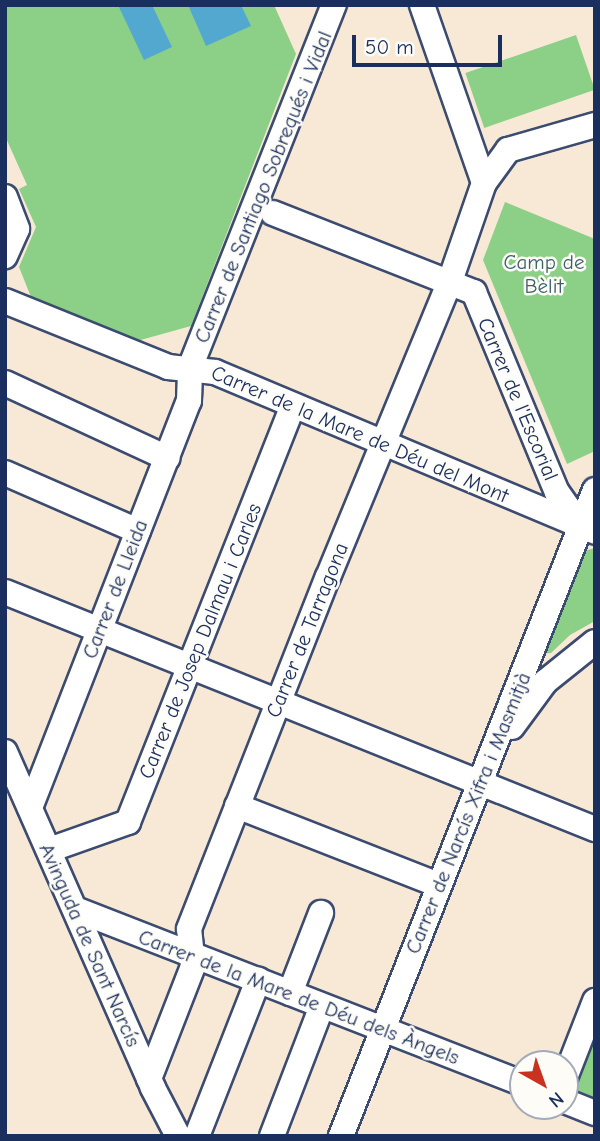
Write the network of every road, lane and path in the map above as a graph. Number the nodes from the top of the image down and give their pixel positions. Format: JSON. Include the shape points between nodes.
{"nodes":[{"id":1,"x":334,"y":5,"type":"edge"},
{"id":2,"x":422,"y":5,"type":"edge"},
{"id":3,"x":595,"y":125,"type":"edge"},
{"id":4,"x":484,"y":183,"type":"junction"},
{"id":5,"x":5,"y":197,"type":"edge"},
{"id":6,"x":273,"y":213,"type":"dead end"},
{"id":7,"x":5,"y":256,"type":"edge"},
{"id":8,"x":449,"y":284,"type":"junction"},
{"id":9,"x":5,"y":301,"type":"edge"},
{"id":10,"x":190,"y":368,"type":"junction"},
{"id":11,"x":5,"y":383,"type":"edge"},
{"id":12,"x":293,"y":406,"type":"junction"},
{"id":13,"x":383,"y":444,"type":"junction"},
{"id":14,"x":169,"y":452,"type":"junction"},
{"id":15,"x":5,"y":473,"type":"edge"},
{"id":16,"x":595,"y":490,"type":"edge"},
{"id":17,"x":588,"y":529,"type":"edge"},
{"id":18,"x":138,"y":531,"type":"junction"},
{"id":19,"x":5,"y":592,"type":"edge"},
{"id":20,"x":100,"y":628,"type":"junction"},
{"id":21,"x":595,"y":642,"type":"edge"},
{"id":22,"x":191,"y":665,"type":"junction"},
{"id":23,"x":279,"y":700,"type":"junction"},
{"id":24,"x":5,"y":752,"type":"edge"},
{"id":25,"x":480,"y":782,"type":"junction"},
{"id":26,"x":237,"y":806,"type":"junction"},
{"id":27,"x":30,"y":808,"type":"junction"},
{"id":28,"x":595,"y":829,"type":"edge"},
{"id":29,"x":49,"y":849,"type":"junction"},
{"id":30,"x":439,"y":885,"type":"junction"},
{"id":31,"x":75,"y":909,"type":"junction"},
{"id":32,"x":321,"y":913,"type":"dead end"},
{"id":33,"x":191,"y":954,"type":"junction"},
{"id":34,"x":258,"y":980,"type":"junction"},
{"id":35,"x":290,"y":993,"type":"junction"},
{"id":36,"x":595,"y":1001,"type":"edge"},
{"id":37,"x":322,"y":1006,"type":"junction"},
{"id":38,"x":383,"y":1029,"type":"junction"},
{"id":39,"x":576,"y":1050,"type":"edge"},
{"id":40,"x":509,"y":1078,"type":"edge"},
{"id":41,"x":149,"y":1079,"type":"junction"},
{"id":42,"x":276,"y":1134,"type":"edge"},
{"id":43,"x":178,"y":1136,"type":"edge"},
{"id":44,"x":197,"y":1136,"type":"edge"},
{"id":45,"x":341,"y":1136,"type":"edge"}],
"edges":[{"from":1,"to":10,"type":"street","name":"Carrer de Santiago Sobrequés i Vidal"},
{"from":2,"to":4,"type":"street"},
{"from":3,"to":4,"type":"street","name":"Carrer de Tarragona","via":[[508,150]]},
{"from":4,"to":8,"type":"street","name":"Carrer de Tarragona"},
{"from":5,"to":7,"type":"street","via":[[17,229]]},
{"from":6,"to":8,"type":"street","name":"Carrer de l'Escorial"},
{"from":8,"to":13,"type":"street","name":"Carrer de Tarragona"},
{"from":8,"to":17,"type":"street","name":"Carrer de l'Escorial","via":[[474,292],[557,492]]},
{"from":9,"to":10,"type":"street","name":"Carrer de la Mare de Déu del Mont","via":[[167,367]]},
{"from":10,"to":12,"type":"street","name":"Carrer de la Mare de Déu del Mont","via":[[215,372]]},
{"from":10,"to":14,"type":"street","name":"Carrer de Lleida","via":[[189,401]]},
{"from":11,"to":14,"type":"street"},
{"from":12,"to":13,"type":"street","name":"Carrer de la Mare de Déu del Mont"},
{"from":12,"to":22,"type":"street","name":"Carrer de Josep Dalmau i Carles"},
{"from":13,"to":17,"type":"street","name":"Carrer de la Mare de Déu del Mont"},
{"from":13,"to":23,"type":"street","name":"Carrer de Tarragona"},
{"from":14,"to":18,"type":"street","name":"Carrer de Lleida"},
{"from":15,"to":18,"type":"street"},
{"from":16,"to":17,"type":"street","name":"Carrer de Narcís Xifra i Masmitjà"},
{"from":17,"to":25,"type":"street","name":"Carrer de Narcís Xifra i Masmitjà"},
{"from":18,"to":20,"type":"street","name":"Carrer de Lleida"},
{"from":19,"to":20,"type":"street"},
{"from":20,"to":22,"type":"street"},
{"from":20,"to":27,"type":"street","name":"Carrer de Lleida"},
{"from":21,"to":25,"type":"street","via":[[545,682],[522,710]]},
{"from":22,"to":23,"type":"street"},
{"from":22,"to":29,"type":"street","name":"Carrer de Josep Dalmau i Carles","via":[[128,822]]},
{"from":23,"to":25,"type":"street"},
{"from":23,"to":26,"type":"street","name":"Carrer de Tarragona"},
{"from":24,"to":27,"type":"street","name":"Avinguda de Sant Narcís"},
{"from":25,"to":28,"type":"street"},
{"from":25,"to":30,"type":"street","name":"Carrer de Narcís Xifra i Masmitjà"},
{"from":26,"to":30,"type":"street"},
{"from":26,"to":33,"type":"street","name":"Carrer de Tarragona","via":[[189,929]]},
{"from":27,"to":29,"type":"street","name":"Avinguda de Sant Narcís"},
{"from":29,"to":31,"type":"street","name":"Avinguda de Sant Narcís"},
{"from":30,"to":38,"type":"street","name":"Carrer de Narcís Xifra i Masmitjà"},
{"from":31,"to":33,"type":"street","name":"Carrer de la Mare de Déu dels Àngels"},
{"from":31,"to":41,"type":"street","name":"Avinguda de Sant Narcís"},
{"from":32,"to":35,"type":"street"},
{"from":33,"to":34,"type":"street","name":"Carrer de la Mare de Déu dels Àngels"},
{"from":33,"to":41,"type":"street","name":"Carrer de Tarragona","via":[[193,966]]},
{"from":34,"to":35,"type":"street","name":"Carrer de la Mare de Déu dels Àngels"},
{"from":34,"to":44,"type":"street"},
{"from":35,"to":37,"type":"street","name":"Carrer de la Mare de Déu dels Àngels"},
{"from":36,"to":39,"type":"street"},
{"from":37,"to":38,"type":"street","name":"Carrer de la Mare de Déu dels Àngels"},
{"from":37,"to":42,"type":"street"},
{"from":38,"to":40,"type":"street","name":"Carrer de la Mare de Déu dels Àngels"},
{"from":38,"to":45,"type":"street","name":"Carrer de Narcís Xifra i Masmitjà"},
{"from":41,"to":43,"type":"street","name":"Avinguda de Sant Narcís"}]}
